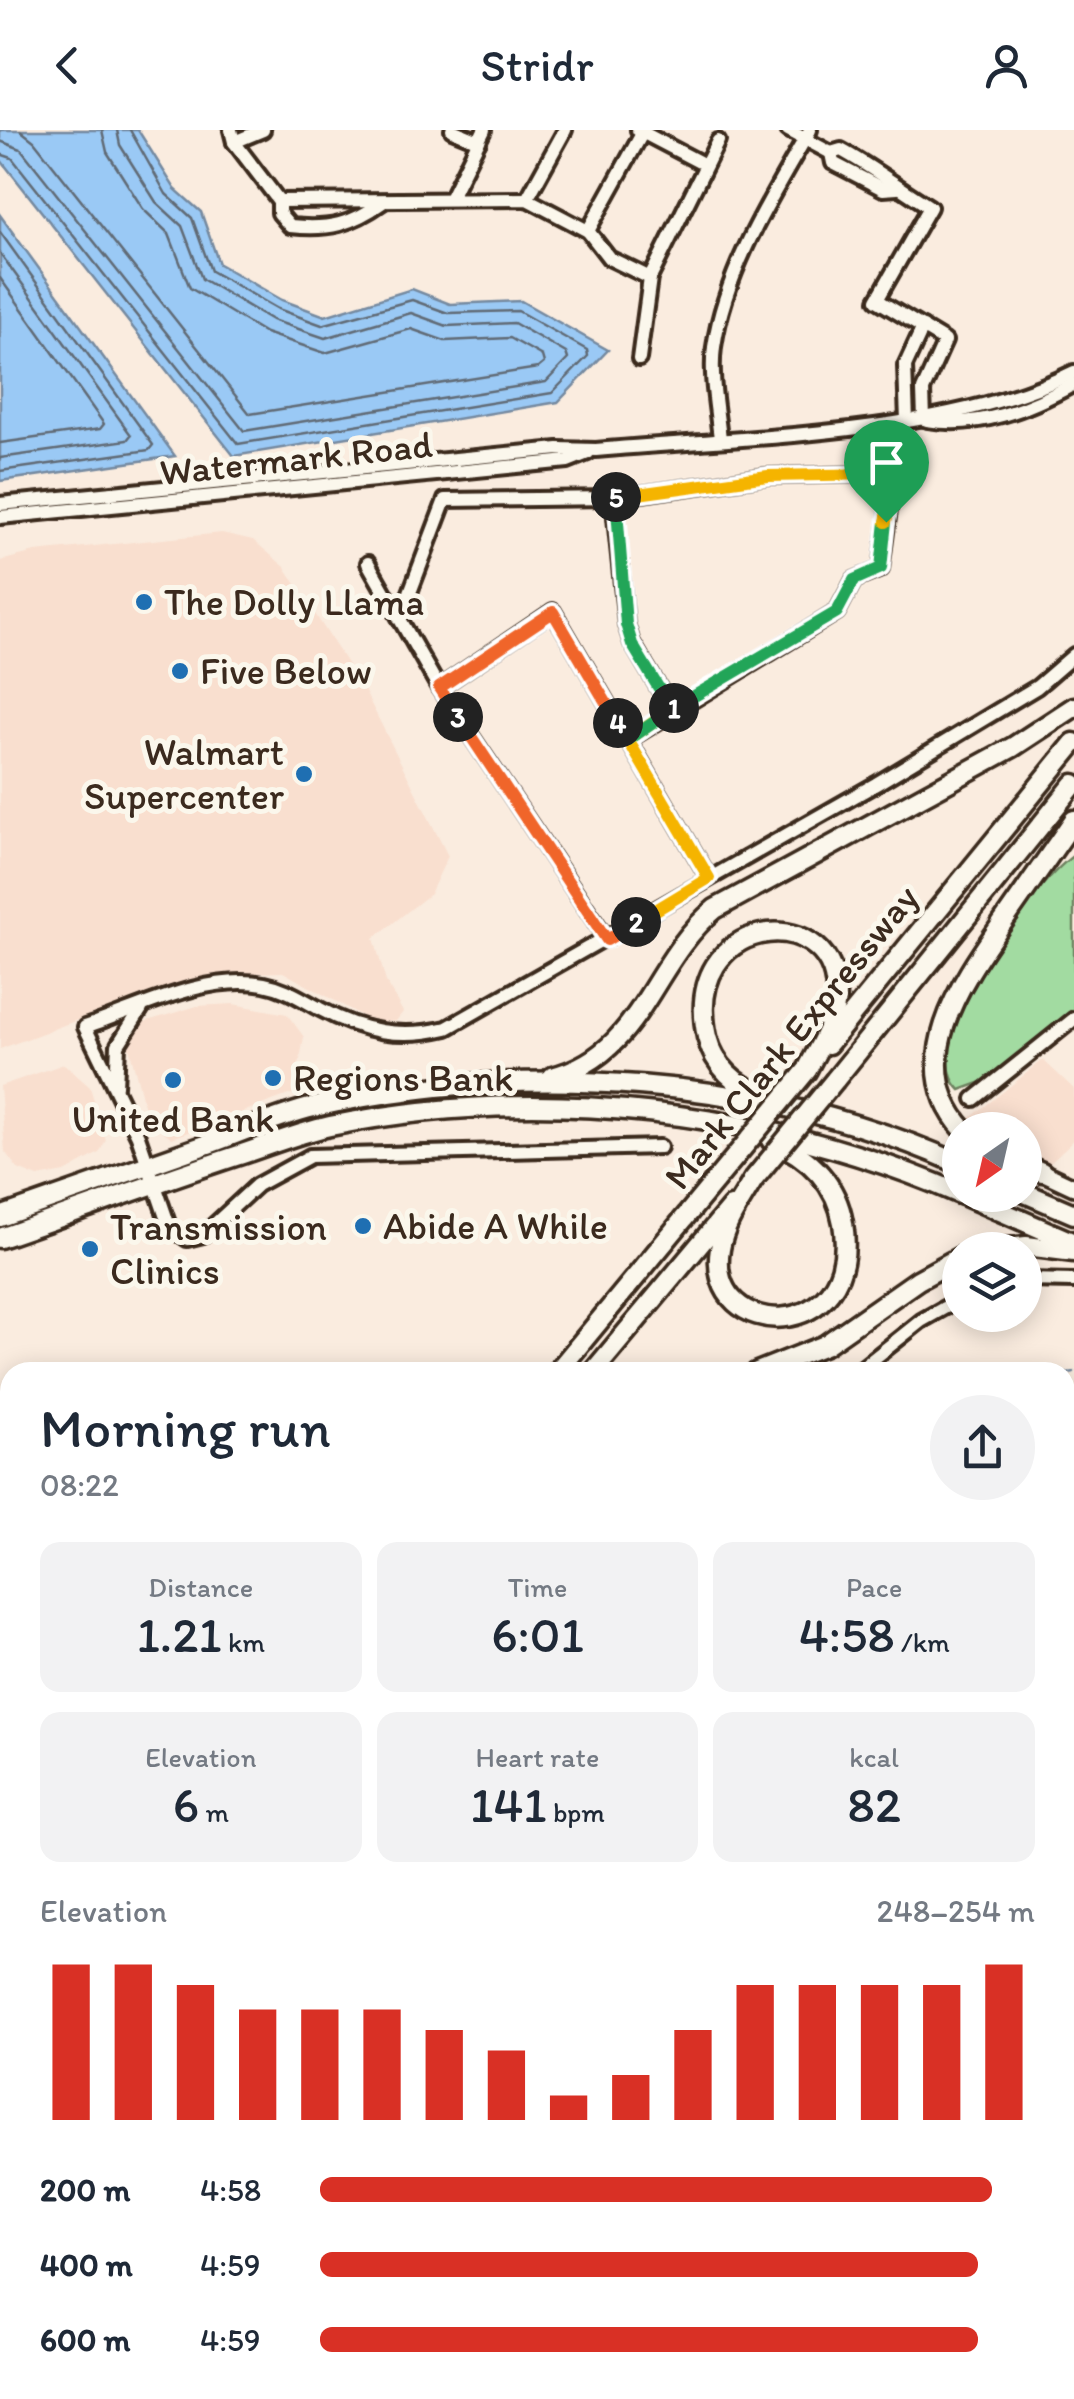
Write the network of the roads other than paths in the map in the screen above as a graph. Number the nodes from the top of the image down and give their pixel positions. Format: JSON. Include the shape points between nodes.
{"nodes":[{"id":1,"x":263,"y":130,"type":"edge"},
{"id":2,"x":452,"y":130,"type":"edge"},
{"id":3,"x":566,"y":130,"type":"edge"},
{"id":4,"x":788,"y":130,"type":"edge"},
{"id":5,"x":641,"y":131,"type":"edge"},
{"id":6,"x":808,"y":135,"type":"edge"},
{"id":7,"x":232,"y":136,"type":"edge"},
{"id":8,"x":482,"y":136,"type":"edge"},
{"id":9,"x":718,"y":141,"type":"dead end"},
{"id":10,"x":705,"y":165,"type":"junction"},
{"id":11,"x":451,"y":197,"type":"junction"},
{"id":12,"x":528,"y":199,"type":"junction"},
{"id":13,"x":279,"y":200,"type":"junction"},
{"id":14,"x":383,"y":202,"type":"junction"},
{"id":15,"x":588,"y":231,"type":"junction"},
{"id":16,"x":650,"y":278,"type":"junction"},
{"id":17,"x":923,"y":327,"type":"junction"},
{"id":18,"x":639,"y":359,"type":"dead end"},
{"id":19,"x":1074,"y":372,"type":"edge"},
{"id":20,"x":1074,"y":384,"type":"edge"},
{"id":21,"x":924,"y":420,"type":"junction"},
{"id":22,"x":907,"y":421,"type":"junction"},
{"id":23,"x":720,"y":438,"type":"junction"},
{"id":24,"x":596,"y":450,"type":"junction"},
{"id":25,"x":613,"y":498,"type":"junction"},
{"id":26,"x":0,"y":504,"type":"edge"},
{"id":27,"x":0,"y":518,"type":"edge"},
{"id":28,"x":368,"y":563,"type":"dead end"},
{"id":29,"x":409,"y":596,"type":"dead end"},
{"id":30,"x":1074,"y":656,"type":"edge"},
{"id":31,"x":439,"y":688,"type":"junction"},
{"id":32,"x":1074,"y":707,"type":"edge"},
{"id":33,"x":672,"y":710,"type":"junction"},
{"id":34,"x":628,"y":740,"type":"junction"},
{"id":35,"x":1074,"y":742,"type":"edge"},
{"id":36,"x":1074,"y":784,"type":"edge"},
{"id":37,"x":1074,"y":820,"type":"edge"},
{"id":38,"x":709,"y":878,"type":"junction"},
{"id":39,"x":607,"y":940,"type":"junction"},
{"id":40,"x":143,"y":1007,"type":"junction"},
{"id":41,"x":1074,"y":1019,"type":"edge"},
{"id":42,"x":807,"y":1070,"type":"junction"},
{"id":43,"x":524,"y":1084,"type":"junction"},
{"id":44,"x":116,"y":1091,"type":"junction"},
{"id":45,"x":974,"y":1099,"type":"dead end"},
{"id":46,"x":950,"y":1112,"type":"edge"},
{"id":47,"x":744,"y":1127,"type":"junction"},
{"id":48,"x":660,"y":1147,"type":"dead end"},
{"id":49,"x":934,"y":1152,"type":"junction"},
{"id":50,"x":942,"y":1156,"type":"edge"},
{"id":51,"x":1042,"y":1173,"type":"edge"},
{"id":52,"x":151,"y":1174,"type":"junction"},
{"id":53,"x":754,"y":1180,"type":"junction"},
{"id":54,"x":1074,"y":1186,"type":"edge"},
{"id":55,"x":942,"y":1187,"type":"edge"},
{"id":56,"x":1042,"y":1200,"type":"edge"},
{"id":57,"x":1003,"y":1212,"type":"edge"},
{"id":58,"x":1074,"y":1214,"type":"edge"},
{"id":59,"x":0,"y":1218,"type":"edge"},
{"id":60,"x":0,"y":1238,"type":"edge"},
{"id":61,"x":1074,"y":1243,"type":"edge"},
{"id":62,"x":1042,"y":1248,"type":"edge"},
{"id":63,"x":1074,"y":1252,"type":"edge"},
{"id":64,"x":942,"y":1267,"type":"edge"},
{"id":65,"x":1042,"y":1280,"type":"edge"},
{"id":66,"x":1074,"y":1281,"type":"edge"},
{"id":67,"x":942,"y":1309,"type":"edge"},
{"id":68,"x":566,"y":1362,"type":"edge"},
{"id":69,"x":601,"y":1362,"type":"edge"},
{"id":70,"x":784,"y":1362,"type":"edge"},
{"id":71,"x":870,"y":1362,"type":"edge"}],
"edges":[{"from":1,"to":7,"type":"street"},
{"from":2,"to":8,"type":"street"},
{"from":3,"to":12,"type":"street"},
{"from":4,"to":6,"type":"street"},
{"from":5,"to":10,"type":"street"},
{"from":5,"to":15,"type":"street"},
{"from":6,"to":17,"type":"street","via":[[834,163],[930,207],[877,300]]},
{"from":6,"to":23,"type":"street","via":[[750,240],[722,310],[714,350]]},
{"from":7,"to":13,"type":"street"},
{"from":8,"to":11,"type":"street"},
{"from":9,"to":10,"type":"street"},
{"from":10,"to":16,"type":"street"},
{"from":11,"to":12,"type":"street"},
{"from":11,"to":14,"type":"street"},
{"from":12,"to":15,"type":"street"},
{"from":13,"to":14,"type":"street"},
{"from":13,"to":14,"type":"street","via":[[278,214],[290,226],[318,229],[353,224]]},
{"from":15,"to":16,"type":"street","via":[[609,258]]},
{"from":16,"to":18,"type":"street"},
{"from":17,"to":21,"type":"street","via":[[945,341],[924,390]]},
{"from":17,"to":22,"type":"street","via":[[904,366]]},
{"from":19,"to":21,"type":"street","name":"Watermark Road","via":[[1030,394]]},
{"from":20,"to":21,"type":"street","name":"Watermark Road","via":[[1001,417]]},
{"from":21,"to":22,"type":"street","name":"Watermark Road"},
{"from":22,"to":23,"type":"street","name":"Watermark Road"},
{"from":23,"to":24,"type":"street","name":"Watermark Road"},
{"from":24,"to":26,"type":"street","name":"Watermark Road"},
{"from":24,"to":27,"type":"street","name":"Watermark Road","via":[[568,461]]},
{"from":25,"to":29,"type":"street","via":[[445,500]]},
{"from":25,"to":33,"type":"street","via":[[626,624]]},
{"from":25,"to":33,"type":"street","via":[[768,476],[878,474],[892,488],[881,568],[854,580],[837,612]]},
{"from":28,"to":31,"type":"street"},
{"from":30,"to":38,"type":"street","via":[[1026,694]]},
{"from":31,"to":34,"type":"street","via":[[553,612]]},
{"from":31,"to":39,"type":"street"},
{"from":32,"to":43,"type":"highway","via":[[715,908],[676,946],[610,1049],[574,1070]]},
{"from":33,"to":34,"type":"street"},
{"from":34,"to":38,"type":"street"},
{"from":35,"to":42,"type":"highway","name":"Mark Clark Expressway"},
{"from":36,"to":53,"type":"highway","name":"Mark Clark Expressway","bridge":true},
{"from":37,"to":46,"type":"highway","via":[[946,1014],[939,1061]]},
{"from":38,"to":39,"type":"street"},
{"from":39,"to":40,"type":"street","via":[[446,1028],[416,1035],[366,1030],[292,991],[261,983],[200,988]]},
{"from":40,"to":44,"type":"street","via":[[118,1045]]},
{"from":40,"to":44,"type":"street","via":[[85,1027]]},
{"from":41,"to":45,"type":"street"},
{"from":42,"to":49,"type":"highway","via":[[832,1016],[834,978],[823,958],[798,938],[746,935],[723,955],[706,994],[708,1037],[724,1070],[758,1093],[876,1123]]},
{"from":42,"to":68,"type":"highway","name":"Mark Clark Expressway","bridge":true},
{"from":43,"to":49,"type":"highway","via":[[586,1082],[751,1098]]},
{"from":43,"to":52,"type":"highway","via":[[312,1108]]},
{"from":44,"to":52,"type":"street"},
{"from":47,"to":52,"type":"highway","via":[[598,1106],[412,1113],[326,1127]]},
{"from":47,"to":53,"type":"highway","via":[[801,1156],[835,1195],[845,1232],[842,1268],[830,1294],[810,1313],[786,1319],[752,1312],[733,1300],[720,1278],[723,1238]]},
{"from":47,"to":55,"type":"highway","via":[[823,1142]]},
{"from":48,"to":52,"type":"street","via":[[310,1156],[257,1185],[196,1239],[174,1233]]},
{"from":49,"to":50,"type":"highway"},
{"from":51,"to":54,"type":"main road"},
{"from":52,"to":59,"type":"highway"},
{"from":52,"to":60,"type":"highway"},
{"from":53,"to":69,"type":"highway","name":"Mark Clark Expressway"},
{"from":56,"to":58,"type":"highway"},
{"from":57,"to":61,"type":"highway"},
{"from":62,"to":63,"type":"highway"},
{"from":64,"to":70,"type":"highway","via":[[825,1346]]},
{"from":65,"to":66,"type":"street"},
{"from":67,"to":71,"type":"street"}]}
